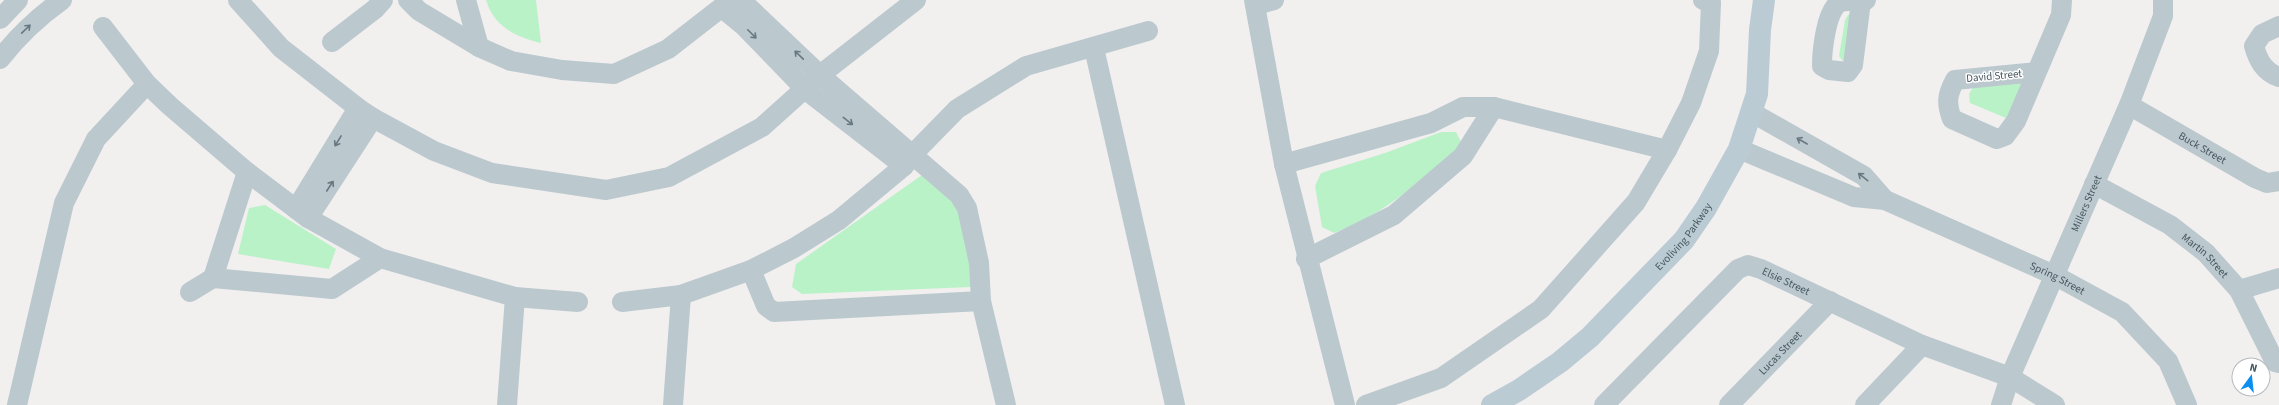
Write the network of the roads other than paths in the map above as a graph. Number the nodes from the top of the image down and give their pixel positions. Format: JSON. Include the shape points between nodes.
{"nodes":[{"id":1,"x":18,"y":0,"type":"edge"},
{"id":2,"x":62,"y":0,"type":"edge"},
{"id":3,"x":238,"y":0,"type":"edge"},
{"id":4,"x":383,"y":0,"type":"edge"},
{"id":5,"x":408,"y":0,"type":"edge"},
{"id":6,"x":466,"y":0,"type":"edge"},
{"id":7,"x":741,"y":0,"type":"edge"},
{"id":8,"x":916,"y":0,"type":"edge"},
{"id":9,"x":1274,"y":0,"type":"edge"},
{"id":10,"x":1703,"y":0,"type":"edge"},
{"id":11,"x":1764,"y":0,"type":"edge"},
{"id":12,"x":2062,"y":0,"type":"edge"},
{"id":13,"x":2163,"y":0,"type":"edge"},
{"id":14,"x":1255,"y":3,"type":"edge"},
{"id":15,"x":727,"y":4,"type":"edge"},
{"id":16,"x":0,"y":19,"type":"edge"},
{"id":17,"x":2279,"y":26,"type":"edge"},
{"id":18,"x":103,"y":27,"type":"dead end"},
{"id":19,"x":1148,"y":31,"type":"dead end"},
{"id":20,"x":332,"y":42,"type":"dead end"},
{"id":21,"x":479,"y":47,"type":"junction"},
{"id":22,"x":1094,"y":48,"type":"junction"},
{"id":23,"x":0,"y":59,"type":"edge"},
{"id":24,"x":2036,"y":72,"type":"dead end"},
{"id":25,"x":820,"y":75,"type":"junction"},
{"id":26,"x":2279,"y":77,"type":"edge"},
{"id":27,"x":147,"y":84,"type":"junction"},
{"id":28,"x":806,"y":90,"type":"junction"},
{"id":29,"x":2129,"y":105,"type":"junction"},
{"id":30,"x":1494,"y":107,"type":"junction"},
{"id":31,"x":1751,"y":112,"type":"junction"},
{"id":32,"x":365,"y":113,"type":"junction"},
{"id":33,"x":1739,"y":149,"type":"junction"},
{"id":34,"x":1667,"y":150,"type":"junction"},
{"id":35,"x":908,"y":160,"type":"junction"},
{"id":36,"x":1284,"y":164,"type":"junction"},
{"id":37,"x":247,"y":172,"type":"junction"},
{"id":38,"x":2279,"y":181,"type":"edge"},
{"id":39,"x":2094,"y":184,"type":"junction"},
{"id":40,"x":1885,"y":200,"type":"junction"},
{"id":41,"x":302,"y":214,"type":"junction"},
{"id":42,"x":380,"y":258,"type":"junction"},
{"id":43,"x":1306,"y":259,"type":"junction"},
{"id":44,"x":751,"y":270,"type":"junction"},
{"id":45,"x":2054,"y":275,"type":"junction"},
{"id":46,"x":213,"y":278,"type":"junction"},
{"id":47,"x":2279,"y":278,"type":"edge"},
{"id":48,"x":2239,"y":290,"type":"junction"},
{"id":49,"x":190,"y":292,"type":"dead end"},
{"id":50,"x":681,"y":295,"type":"junction"},
{"id":51,"x":515,"y":297,"type":"junction"},
{"id":52,"x":981,"y":301,"type":"junction"},
{"id":53,"x":1830,"y":301,"type":"junction"},
{"id":54,"x":578,"y":302,"type":"dead end"},
{"id":55,"x":622,"y":302,"type":"dead end"},
{"id":56,"x":1922,"y":345,"type":"junction"},
{"id":57,"x":2279,"y":363,"type":"edge"},
{"id":58,"x":2010,"y":377,"type":"junction"},
{"id":59,"x":1524,"y":398,"type":"edge"},
{"id":60,"x":1497,"y":404,"type":"edge"},
{"id":61,"x":17,"y":405,"type":"edge"},
{"id":62,"x":507,"y":405,"type":"edge"},
{"id":63,"x":673,"y":405,"type":"edge"},
{"id":64,"x":1006,"y":405,"type":"edge"},
{"id":65,"x":1175,"y":405,"type":"edge"},
{"id":66,"x":1345,"y":405,"type":"edge"},
{"id":67,"x":1366,"y":405,"type":"edge"},
{"id":68,"x":1604,"y":405,"type":"edge"},
{"id":69,"x":1729,"y":405,"type":"edge"},
{"id":70,"x":1865,"y":405,"type":"edge"},
{"id":71,"x":2001,"y":405,"type":"edge"},
{"id":72,"x":2055,"y":405,"type":"edge"},
{"id":73,"x":2187,"y":405,"type":"edge"}],
"edges":[{"from":1,"to":16,"type":"street"},
{"from":23,"to":2,"type":"street","one_way":true,"via":[[16,38]]},
{"from":3,"to":32,"type":"street","via":[[281,48]]},
{"from":4,"to":20,"type":"street"},
{"from":5,"to":21,"type":"street","via":[[419,11]]},
{"from":6,"to":21,"type":"street"},
{"from":25,"to":7,"type":"street","one_way":true},
{"from":8,"to":25,"type":"street"},
{"from":9,"to":14,"type":"street"},
{"from":10,"to":34,"type":"street","via":[[1711,3],[1709,51],[1691,103]]},
{"from":11,"to":31,"type":"street","name":"Evoliving Parkway","via":[[1757,94]]},
{"from":12,"to":24,"type":"street","name":"David Street","via":[[2061,15]]},
{"from":13,"to":29,"type":"street","name":"Millers Street","via":[[2163,16]]},
{"from":14,"to":36,"type":"street"},
{"from":15,"to":21,"type":"street","via":[[668,48],[614,74],[562,70],[512,61]]},
{"from":15,"to":28,"type":"street","one_way":true,"via":[[744,26]]},
{"from":17,"to":26,"type":"street","via":[[2262,34],[2254,46],[2259,62]]},
{"from":18,"to":27,"type":"street"},
{"from":19,"to":22,"type":"street"},
{"from":22,"to":35,"type":"street","via":[[1026,66],[957,109]]},
{"from":22,"to":65,"type":"street"},
{"from":25,"to":28,"type":"street"},
{"from":25,"to":35,"type":"street"},
{"from":27,"to":37,"type":"street"},
{"from":27,"to":61,"type":"street","via":[[96,139],[64,202]]},
{"from":28,"to":32,"type":"street","via":[[762,127],[669,177],[606,190],[492,173],[434,151]]},
{"from":28,"to":35,"type":"street","one_way":true},
{"from":29,"to":38,"type":"street","name":"Buck Street","via":[[2255,178],[2267,183]]},
{"from":29,"to":39,"type":"street","name":"Millers Street"},
{"from":30,"to":34,"type":"street"},
{"from":30,"to":36,"type":"street","via":[[1463,107],[1431,123]]},
{"from":30,"to":43,"type":"street","via":[[1463,156],[1394,215]]},
{"from":31,"to":33,"type":"street","name":"Evoliving Parkway"},
{"from":40,"to":31,"type":"street","name":"Spring Street","one_way":true,"via":[[1864,176]]},
{"from":32,"to":41,"type":"street"},
{"from":33,"to":40,"type":"street","name":"Spring Street","via":[[1854,197]]},
{"from":33,"to":59,"type":"street","name":"Evoliving Parkway","via":[[1706,208],[1684,240],[1590,337],[1560,362]]},
{"from":34,"to":67,"type":"street","via":[[1636,202],[1541,310],[1441,378]]},
{"from":35,"to":44,"type":"street","via":[[839,220],[794,248]]},
{"from":35,"to":52,"type":"street","via":[[958,195],[967,208],[979,263]]},
{"from":36,"to":43,"type":"street"},
{"from":37,"to":41,"type":"street"},
{"from":37,"to":46,"type":"street"},
{"from":39,"to":45,"type":"street","name":"Millers Street"},
{"from":39,"to":48,"type":"street","name":"Martin Street","via":[[2170,225],[2206,253]]},
{"from":40,"to":45,"type":"street","name":"Spring Street"},
{"from":41,"to":42,"type":"street"},
{"from":42,"to":46,"type":"street","via":[[332,289]]},
{"from":42,"to":51,"type":"street"},
{"from":43,"to":66,"type":"street"},
{"from":44,"to":50,"type":"street"},
{"from":44,"to":52,"type":"street","via":[[766,306],[774,312]]},
{"from":45,"to":58,"type":"street","name":"Millers Street"},
{"from":45,"to":73,"type":"street","name":"Spring Street","via":[[2122,312],[2168,360]]},
{"from":46,"to":49,"type":"street"},
{"from":47,"to":48,"type":"street"},
{"from":48,"to":57,"type":"street","name":"Martin Street","via":[[2275,362]]},
{"from":50,"to":55,"type":"street"},
{"from":50,"to":63,"type":"street"},
{"from":51,"to":54,"type":"street"},
{"from":51,"to":62,"type":"street"},
{"from":52,"to":64,"type":"street"},
{"from":53,"to":56,"type":"street","name":"Elsie Street"},
{"from":53,"to":68,"type":"street","name":"Elsie Street","via":[[1761,269],[1748,265],[1738,269]]},
{"from":53,"to":69,"type":"street","name":"Lucas Street"},
{"from":56,"to":58,"type":"street","name":"Elsie Street"},
{"from":56,"to":70,"type":"street"},
{"from":58,"to":71,"type":"street","name":"Millers Street"},
{"from":58,"to":72,"type":"street","name":"Elsie Street"},
{"from":59,"to":60,"type":"street","name":"Evoliving Parkway"}]}
